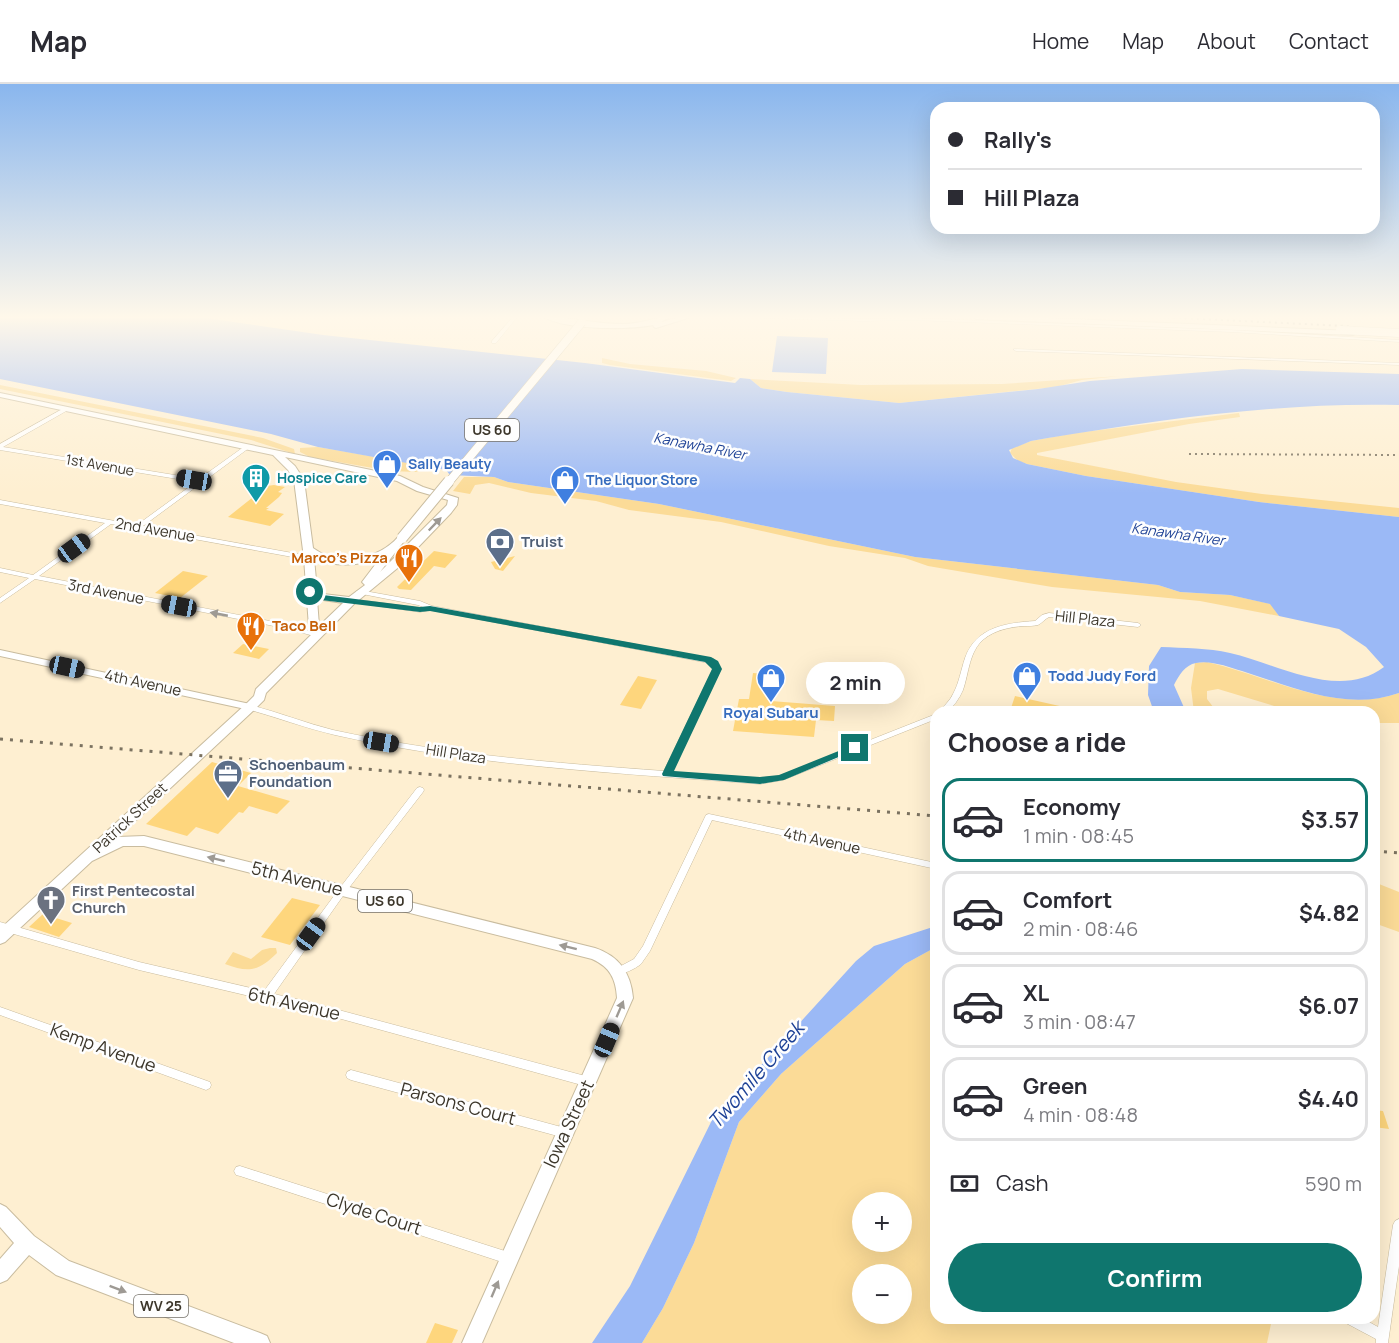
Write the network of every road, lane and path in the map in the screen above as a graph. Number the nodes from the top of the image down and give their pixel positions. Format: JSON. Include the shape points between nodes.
{"nodes":[{"id":1,"x":538,"y":376,"type":"edge"},
{"id":2,"x":0,"y":395,"type":"edge"},
{"id":3,"x":66,"y":409,"type":"junction"},
{"id":4,"x":0,"y":447,"type":"edge"},
{"id":5,"x":247,"y":447,"type":"junction"},
{"id":6,"x":277,"y":454,"type":"junction"},
{"id":7,"x":310,"y":461,"type":"junction"},
{"id":8,"x":290,"y":466,"type":"junction"},
{"id":9,"x":200,"y":482,"type":"junction"},
{"id":10,"x":0,"y":502,"type":"edge"},
{"id":11,"x":110,"y":522,"type":"junction"},
{"id":12,"x":138,"y":527,"type":"junction"},
{"id":13,"x":394,"y":547,"type":"junction"},
{"id":14,"x":308,"y":553,"type":"junction"},
{"id":15,"x":0,"y":570,"type":"edge"},
{"id":16,"x":33,"y":577,"type":"junction"},
{"id":17,"x":310,"y":592,"type":"junction"},
{"id":18,"x":355,"y":598,"type":"junction"},
{"id":19,"x":0,"y":601,"type":"edge"},
{"id":20,"x":430,"y":608,"type":"junction"},
{"id":21,"x":1138,"y":625,"type":"dead end"},
{"id":22,"x":318,"y":635,"type":"junction"},
{"id":23,"x":0,"y":652,"type":"edge"},
{"id":24,"x":255,"y":702,"type":"junction"},
{"id":25,"x":949,"y":706,"type":"edge"},
{"id":26,"x":930,"y":718,"type":"edge"},
{"id":27,"x":667,"y":774,"type":"junction"},
{"id":28,"x":420,"y":790,"type":"dead end"},
{"id":29,"x":136,"y":813,"type":"junction"},
{"id":30,"x":144,"y":841,"type":"junction"},
{"id":31,"x":88,"y":857,"type":"junction"},
{"id":32,"x":930,"y":865,"type":"edge"},
{"id":33,"x":342,"y":891,"type":"junction"},
{"id":34,"x":3,"y":931,"type":"edge"},
{"id":35,"x":620,"y":971,"type":"junction"},
{"id":36,"x":266,"y":997,"type":"junction"},
{"id":37,"x":0,"y":1011,"type":"edge"},
{"id":38,"x":351,"y":1075,"type":"dead end"},
{"id":39,"x":589,"y":1082,"type":"junction"},
{"id":40,"x":206,"y":1085,"type":"dead end"},
{"id":41,"x":565,"y":1133,"type":"junction"},
{"id":42,"x":240,"y":1171,"type":"dead end"},
{"id":43,"x":0,"y":1213,"type":"edge"},
{"id":44,"x":1399,"y":1225,"type":"edge"},
{"id":45,"x":27,"y":1243,"type":"junction"},
{"id":46,"x":508,"y":1258,"type":"junction"},
{"id":47,"x":0,"y":1273,"type":"edge"},
{"id":48,"x":1358,"y":1324,"type":"edge"},
{"id":49,"x":1382,"y":1339,"type":"edge"},
{"id":50,"x":260,"y":1343,"type":"edge"},
{"id":51,"x":472,"y":1343,"type":"edge"}],
"edges":[{"from":1,"to":13,"type":"main road","name":"Patrick Street","number":"US 60","bridge":true},
{"from":2,"to":3,"type":"main road"},
{"from":3,"to":4,"type":"street"},
{"from":3,"to":5,"type":"main road"},
{"from":4,"to":9,"type":"street","name":"1st Avenue"},
{"from":5,"to":6,"type":"main road"},
{"from":5,"to":9,"type":"street"},
{"from":6,"to":7,"type":"main road"},
{"from":6,"to":8,"type":"main road"},
{"from":7,"to":8,"type":"main road"},
{"from":18,"to":7,"type":"main road","one_way":true,"via":[[396,564],[448,511],[453,498],[400,479]]},
{"from":8,"to":14,"type":"main road","via":[[298,480]]},
{"from":9,"to":12,"type":"street"},
{"from":10,"to":11,"type":"street","name":"2nd Avenue"},
{"from":11,"to":12,"type":"street","name":"2nd Avenue"},
{"from":11,"to":16,"type":"street"},
{"from":12,"to":14,"type":"street","name":"2nd Avenue"},
{"from":13,"to":14,"type":"main road","via":[[377,556],[346,562]]},
{"from":13,"to":18,"type":"main road","name":"Patrick Street","number":"US 60"},
{"from":14,"to":17,"type":"main road"},
{"from":15,"to":16,"type":"street","name":"3rd Avenue"},
{"from":16,"to":19,"type":"street"},
{"from":22,"to":16,"type":"street","name":"3rd Avenue","one_way":true},
{"from":17,"to":18,"type":"main road","via":[[321,597]]},
{"from":17,"to":22,"type":"main road"},
{"from":18,"to":20,"type":"street","via":[[420,610]]},
{"from":18,"to":20,"type":"street","via":[[378,596]]},
{"from":18,"to":22,"type":"main road","name":"Patrick Street","number":"US 60"},
{"from":18,"to":24,"type":"main road","name":"Patrick Street","number":"US 60","via":[[330,632],[268,694]]},
{"from":20,"to":27,"type":"street","via":[[715,663],[717,669]]},
{"from":21,"to":25,"type":"street","name":"Hill Plaza","via":[[1049,615],[1037,623],[1006,626],[989,633],[970,651],[958,696]]},
{"from":22,"to":24,"type":"main road","name":"Patrick Street","number":"US 60","via":[[260,692]]},
{"from":23,"to":24,"type":"street","name":"4th Avenue"},
{"from":24,"to":27,"type":"street","name":"Hill Plaza","via":[[322,729],[392,744],[497,760]]},
{"from":24,"to":29,"type":"main road","name":"Patrick Street","number":"US 60"},
{"from":26,"to":27,"type":"street","name":"Hill Plaza","via":[[780,778],[760,781]]},
{"from":28,"to":33,"type":"street"},
{"from":29,"to":30,"type":"main road","via":[[135,832]]},
{"from":29,"to":31,"type":"main road","name":"Patrick Street","number":"US 60"},
{"from":30,"to":31,"type":"main road","via":[[121,841]]},
{"from":33,"to":30,"type":"main road","name":"5th Avenue","number":"US 60","one_way":true},
{"from":31,"to":34,"type":"main road","name":"Patrick Street","number":"US 60"},
{"from":32,"to":35,"type":"street","name":"4th Avenue","via":[[709,817],[647,948],[637,962]]},
{"from":35,"to":33,"type":"main road","name":"5th Avenue","number":"US 60","one_way":true,"via":[[595,954]]},
{"from":33,"to":36,"type":"street"},
{"from":34,"to":36,"type":"street","name":"6th Avenue"},
{"from":39,"to":35,"type":"main road","name":"Iowa Street","one_way":true,"via":[[625,998]]},
{"from":36,"to":39,"type":"street","name":"6th Avenue"},
{"from":37,"to":40,"type":"street","name":"Kemp Avenue"},
{"from":38,"to":41,"type":"street","name":"Parsons Court"},
{"from":39,"to":41,"type":"main road","name":"Iowa Street"},
{"from":41,"to":46,"type":"main road","name":"Iowa Street"},
{"from":42,"to":46,"type":"street","name":"Clyde Court"},
{"from":43,"to":45,"type":"main road","number":"WV 25"},
{"from":44,"to":49,"type":"street"},
{"from":45,"to":47,"type":"main road"},
{"from":45,"to":50,"type":"main road","number":"WV 25","one_way":true,"via":[[63,1268]]},
{"from":51,"to":46,"type":"main road","name":"Iowa Street","one_way":true},
{"from":48,"to":49,"type":"street"}]}
